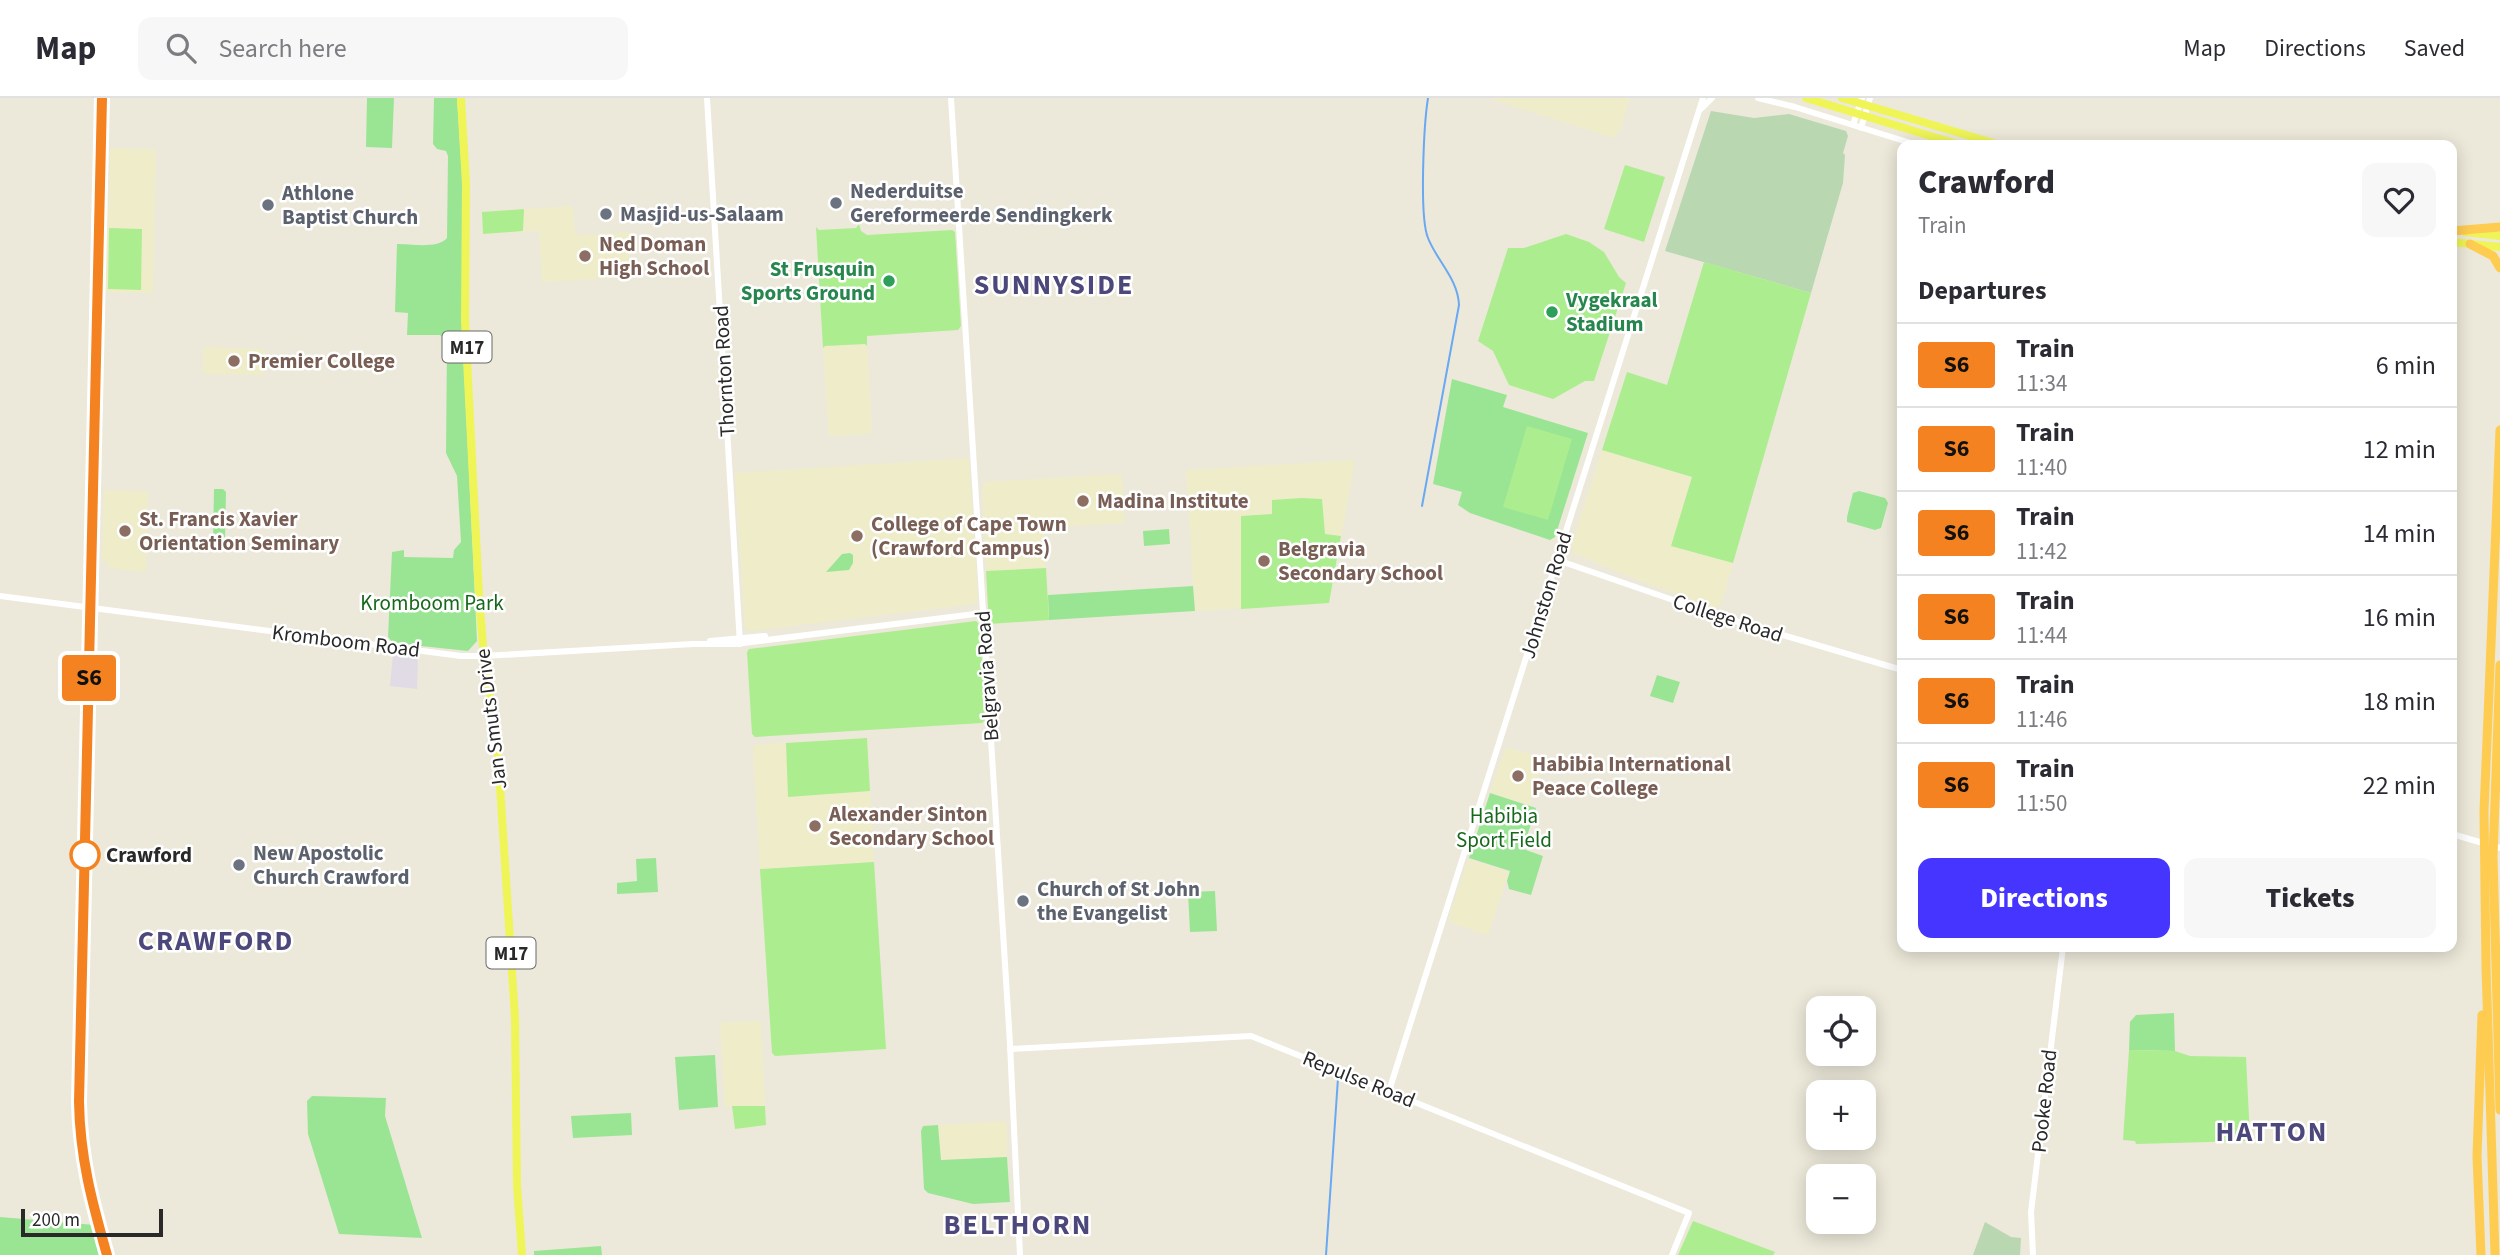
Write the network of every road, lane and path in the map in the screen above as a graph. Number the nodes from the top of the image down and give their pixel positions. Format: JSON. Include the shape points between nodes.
{"nodes":[{"id":1,"x":461,"y":98,"type":"edge"},
{"id":2,"x":707,"y":98,"type":"edge"},
{"id":3,"x":951,"y":98,"type":"edge"},
{"id":4,"x":1703,"y":98,"type":"edge"},
{"id":5,"x":1712,"y":98,"type":"edge"},
{"id":6,"x":1758,"y":98,"type":"edge"},
{"id":7,"x":1806,"y":98,"type":"edge"},
{"id":8,"x":1842,"y":98,"type":"edge"},
{"id":9,"x":1865,"y":101,"type":"edge"},
{"id":10,"x":1699,"y":111,"type":"junction"},
{"id":11,"x":1860,"y":116,"type":"junction"},
{"id":12,"x":1853,"y":125,"type":"junction"},
{"id":13,"x":1861,"y":128,"type":"junction"},
{"id":14,"x":1901,"y":140,"type":"edge"},
{"id":15,"x":1943,"y":140,"type":"edge"},
{"id":16,"x":1985,"y":140,"type":"edge"},
{"id":17,"x":2500,"y":227,"type":"edge"},
{"id":18,"x":2457,"y":231,"type":"edge"},
{"id":19,"x":2457,"y":232,"type":"edge"},
{"id":20,"x":2500,"y":236,"type":"edge"},
{"id":21,"x":2457,"y":243,"type":"edge"},
{"id":22,"x":2470,"y":244,"type":"junction"},
{"id":23,"x":2500,"y":247,"type":"edge"},
{"id":24,"x":2500,"y":268,"type":"edge"},
{"id":25,"x":2500,"y":430,"type":"edge"},
{"id":26,"x":1557,"y":557,"type":"junction"},
{"id":27,"x":0,"y":597,"type":"edge"},
{"id":28,"x":983,"y":613,"type":"junction"},
{"id":29,"x":740,"y":641,"type":"junction"},
{"id":30,"x":484,"y":656,"type":"junction"},
{"id":31,"x":2500,"y":665,"type":"edge"},
{"id":32,"x":1897,"y":669,"type":"edge"},
{"id":33,"x":2489,"y":811,"type":"junction"},
{"id":34,"x":2457,"y":835,"type":"edge"},
{"id":35,"x":2500,"y":848,"type":"edge"},
{"id":36,"x":2062,"y":952,"type":"edge"},
{"id":37,"x":2490,"y":966,"type":"junction"},
{"id":38,"x":2500,"y":1005,"type":"edge"},
{"id":39,"x":1010,"y":1049,"type":"junction"},
{"id":40,"x":1388,"y":1091,"type":"junction"},
{"id":41,"x":2500,"y":1110,"type":"edge"},
{"id":42,"x":522,"y":1255,"type":"edge"},
{"id":43,"x":1020,"y":1255,"type":"edge"},
{"id":44,"x":1672,"y":1255,"type":"edge"},
{"id":45,"x":2033,"y":1255,"type":"edge"},
{"id":46,"x":2481,"y":1255,"type":"edge"},
{"id":47,"x":2495,"y":1255,"type":"edge"}],
"edges":[{"from":1,"to":30,"type":"main road","name":"Jan Smuts Drive","number":"M17","via":[[465,320]]},
{"from":2,"to":29,"type":"street","name":"Thornton Road"},
{"from":3,"to":28,"type":"street","name":"Belgravia Road"},
{"from":4,"to":10,"type":"street","name":"Johnston Road"},
{"from":5,"to":10,"type":"street"},
{"from":6,"to":12,"type":"street"},
{"from":7,"to":11,"type":"main road"},
{"from":8,"to":9,"type":"main road"},
{"from":9,"to":11,"type":"street"},
{"from":9,"to":16,"type":"main road"},
{"from":10,"to":26,"type":"street","name":"Johnston Road"},
{"from":11,"to":12,"type":"street"},
{"from":11,"to":13,"type":"street"},
{"from":11,"to":15,"type":"main road"},
{"from":12,"to":13,"type":"street"},
{"from":13,"to":14,"type":"street"},
{"from":17,"to":18,"type":"highway"},
{"from":19,"to":20,"type":"main road"},
{"from":21,"to":22,"type":"main road"},
{"from":22,"to":23,"type":"main road"},
{"from":22,"to":24,"type":"highway","via":[[2493,256]]},
{"from":25,"to":33,"type":"highway"},
{"from":26,"to":32,"type":"street","name":"College Road","via":[[1731,620]]},
{"from":26,"to":40,"type":"street","name":"Johnston Road"},
{"from":27,"to":30,"type":"street","name":"Kromboom Road"},
{"from":28,"to":29,"type":"street","name":"Kromboom Road"},
{"from":28,"to":39,"type":"street","name":"Belgravia Road"},
{"from":29,"to":30,"type":"street","name":"Kromboom Road"},
{"from":30,"to":42,"type":"main road","name":"Jan Smuts Drive","number":"M17","via":[[505,848]]},
{"from":31,"to":33,"type":"highway"},
{"from":33,"to":37,"type":"highway"},
{"from":34,"to":35,"type":"street"},
{"from":36,"to":45,"type":"street","name":"Pooke Road","via":[[2033,1198]]},
{"from":37,"to":38,"type":"highway"},
{"from":37,"to":41,"type":"highway"},
{"from":37,"to":46,"type":"highway","via":[[2477,1126]]},
{"from":37,"to":47,"type":"highway"},
{"from":39,"to":40,"type":"street","name":"Repulse Road","via":[[1244,1035]]},
{"from":39,"to":43,"type":"street","name":"Belgravia Road"},
{"from":40,"to":44,"type":"street","name":"Repulse Road","via":[[1689,1213]]}]}
